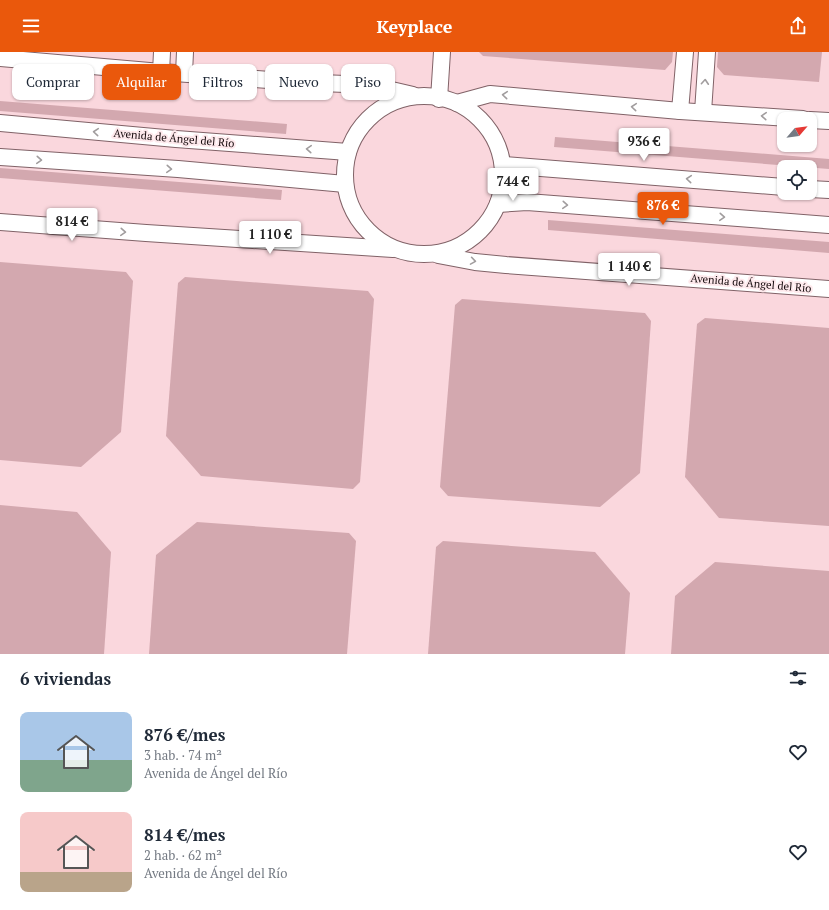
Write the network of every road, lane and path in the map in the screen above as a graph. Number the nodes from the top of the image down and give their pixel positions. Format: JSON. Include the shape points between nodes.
{"nodes":[{"id":1,"x":162,"y":52,"type":"edge"},
{"id":2,"x":185,"y":52,"type":"edge"},
{"id":3,"x":442,"y":52,"type":"edge"},
{"id":4,"x":684,"y":52,"type":"edge"},
{"id":5,"x":707,"y":52,"type":"edge"},
{"id":6,"x":0,"y":58,"type":"edge"},
{"id":7,"x":161,"y":64,"type":"edge"},
{"id":8,"x":102,"y":67,"type":"edge"},
{"id":9,"x":181,"y":73,"type":"edge"},
{"id":10,"x":184,"y":73,"type":"junction"},
{"id":11,"x":416,"y":96,"type":"junction"},
{"id":12,"x":439,"y":99,"type":"junction"},
{"id":13,"x":457,"y":103,"type":"junction"},
{"id":14,"x":680,"y":110,"type":"junction"},
{"id":15,"x":703,"y":112,"type":"junction"},
{"id":16,"x":777,"y":117,"type":"edge"},
{"id":17,"x":817,"y":120,"type":"edge"},
{"id":18,"x":829,"y":121,"type":"edge"},
{"id":19,"x":0,"y":123,"type":"edge"},
{"id":20,"x":348,"y":152,"type":"junction"},
{"id":21,"x":0,"y":157,"type":"edge"},
{"id":22,"x":503,"y":165,"type":"junction"},
{"id":23,"x":345,"y":184,"type":"junction"},
{"id":24,"x":777,"y":186,"type":"edge"},
{"id":25,"x":817,"y":189,"type":"edge"},
{"id":26,"x":829,"y":190,"type":"edge"},
{"id":27,"x":498,"y":204,"type":"junction"},
{"id":28,"x":0,"y":222,"type":"edge"},
{"id":29,"x":829,"y":225,"type":"edge"},
{"id":30,"x":396,"y":249,"type":"junction"},
{"id":31,"x":434,"y":254,"type":"junction"},
{"id":32,"x":829,"y":289,"type":"edge"}],
"edges":[{"from":1,"to":7,"type":"street"},
{"from":2,"to":10,"type":"street"},
{"from":3,"to":12,"type":"street"},
{"from":4,"to":14,"type":"street"},
{"from":15,"to":5,"type":"street","one_way":true},
{"from":6,"to":8,"type":"street"},
{"from":9,"to":10,"type":"street"},
{"from":10,"to":11,"type":"street","via":[[370,85]]},
{"from":11,"to":12,"type":"street"},
{"from":11,"to":20,"type":"street","via":[[394,101],[374,113],[358,130]]},
{"from":12,"to":13,"type":"street"},
{"from":14,"to":13,"type":"street","one_way":true,"via":[[490,94]]},
{"from":13,"to":22,"type":"street","via":[[474,114],[488,128],[498,145]]},
{"from":14,"to":15,"type":"street"},
{"from":16,"to":15,"type":"street","one_way":true},
{"from":17,"to":18,"type":"street"},
{"from":20,"to":19,"type":"street","name":"Avenida de Ángel del Río","one_way":true},
{"from":20,"to":23,"type":"street"},
{"from":21,"to":23,"type":"street","one_way":true},
{"from":24,"to":22,"type":"street","one_way":true},
{"from":22,"to":27,"type":"street","via":[[503,184]]},
{"from":23,"to":30,"type":"street","via":[[354,212],[367,229]]},
{"from":25,"to":26,"type":"street"},
{"from":27,"to":29,"type":"street","one_way":true,"via":[[532,202]]},
{"from":27,"to":31,"type":"street","via":[[488,222],[473,237],[455,248]]},
{"from":28,"to":30,"type":"street","one_way":true},
{"from":30,"to":31,"type":"street","via":[[416,254]]},
{"from":31,"to":32,"type":"street","name":"Avenida de Ángel del Río","one_way":true,"via":[[506,265]]}]}
